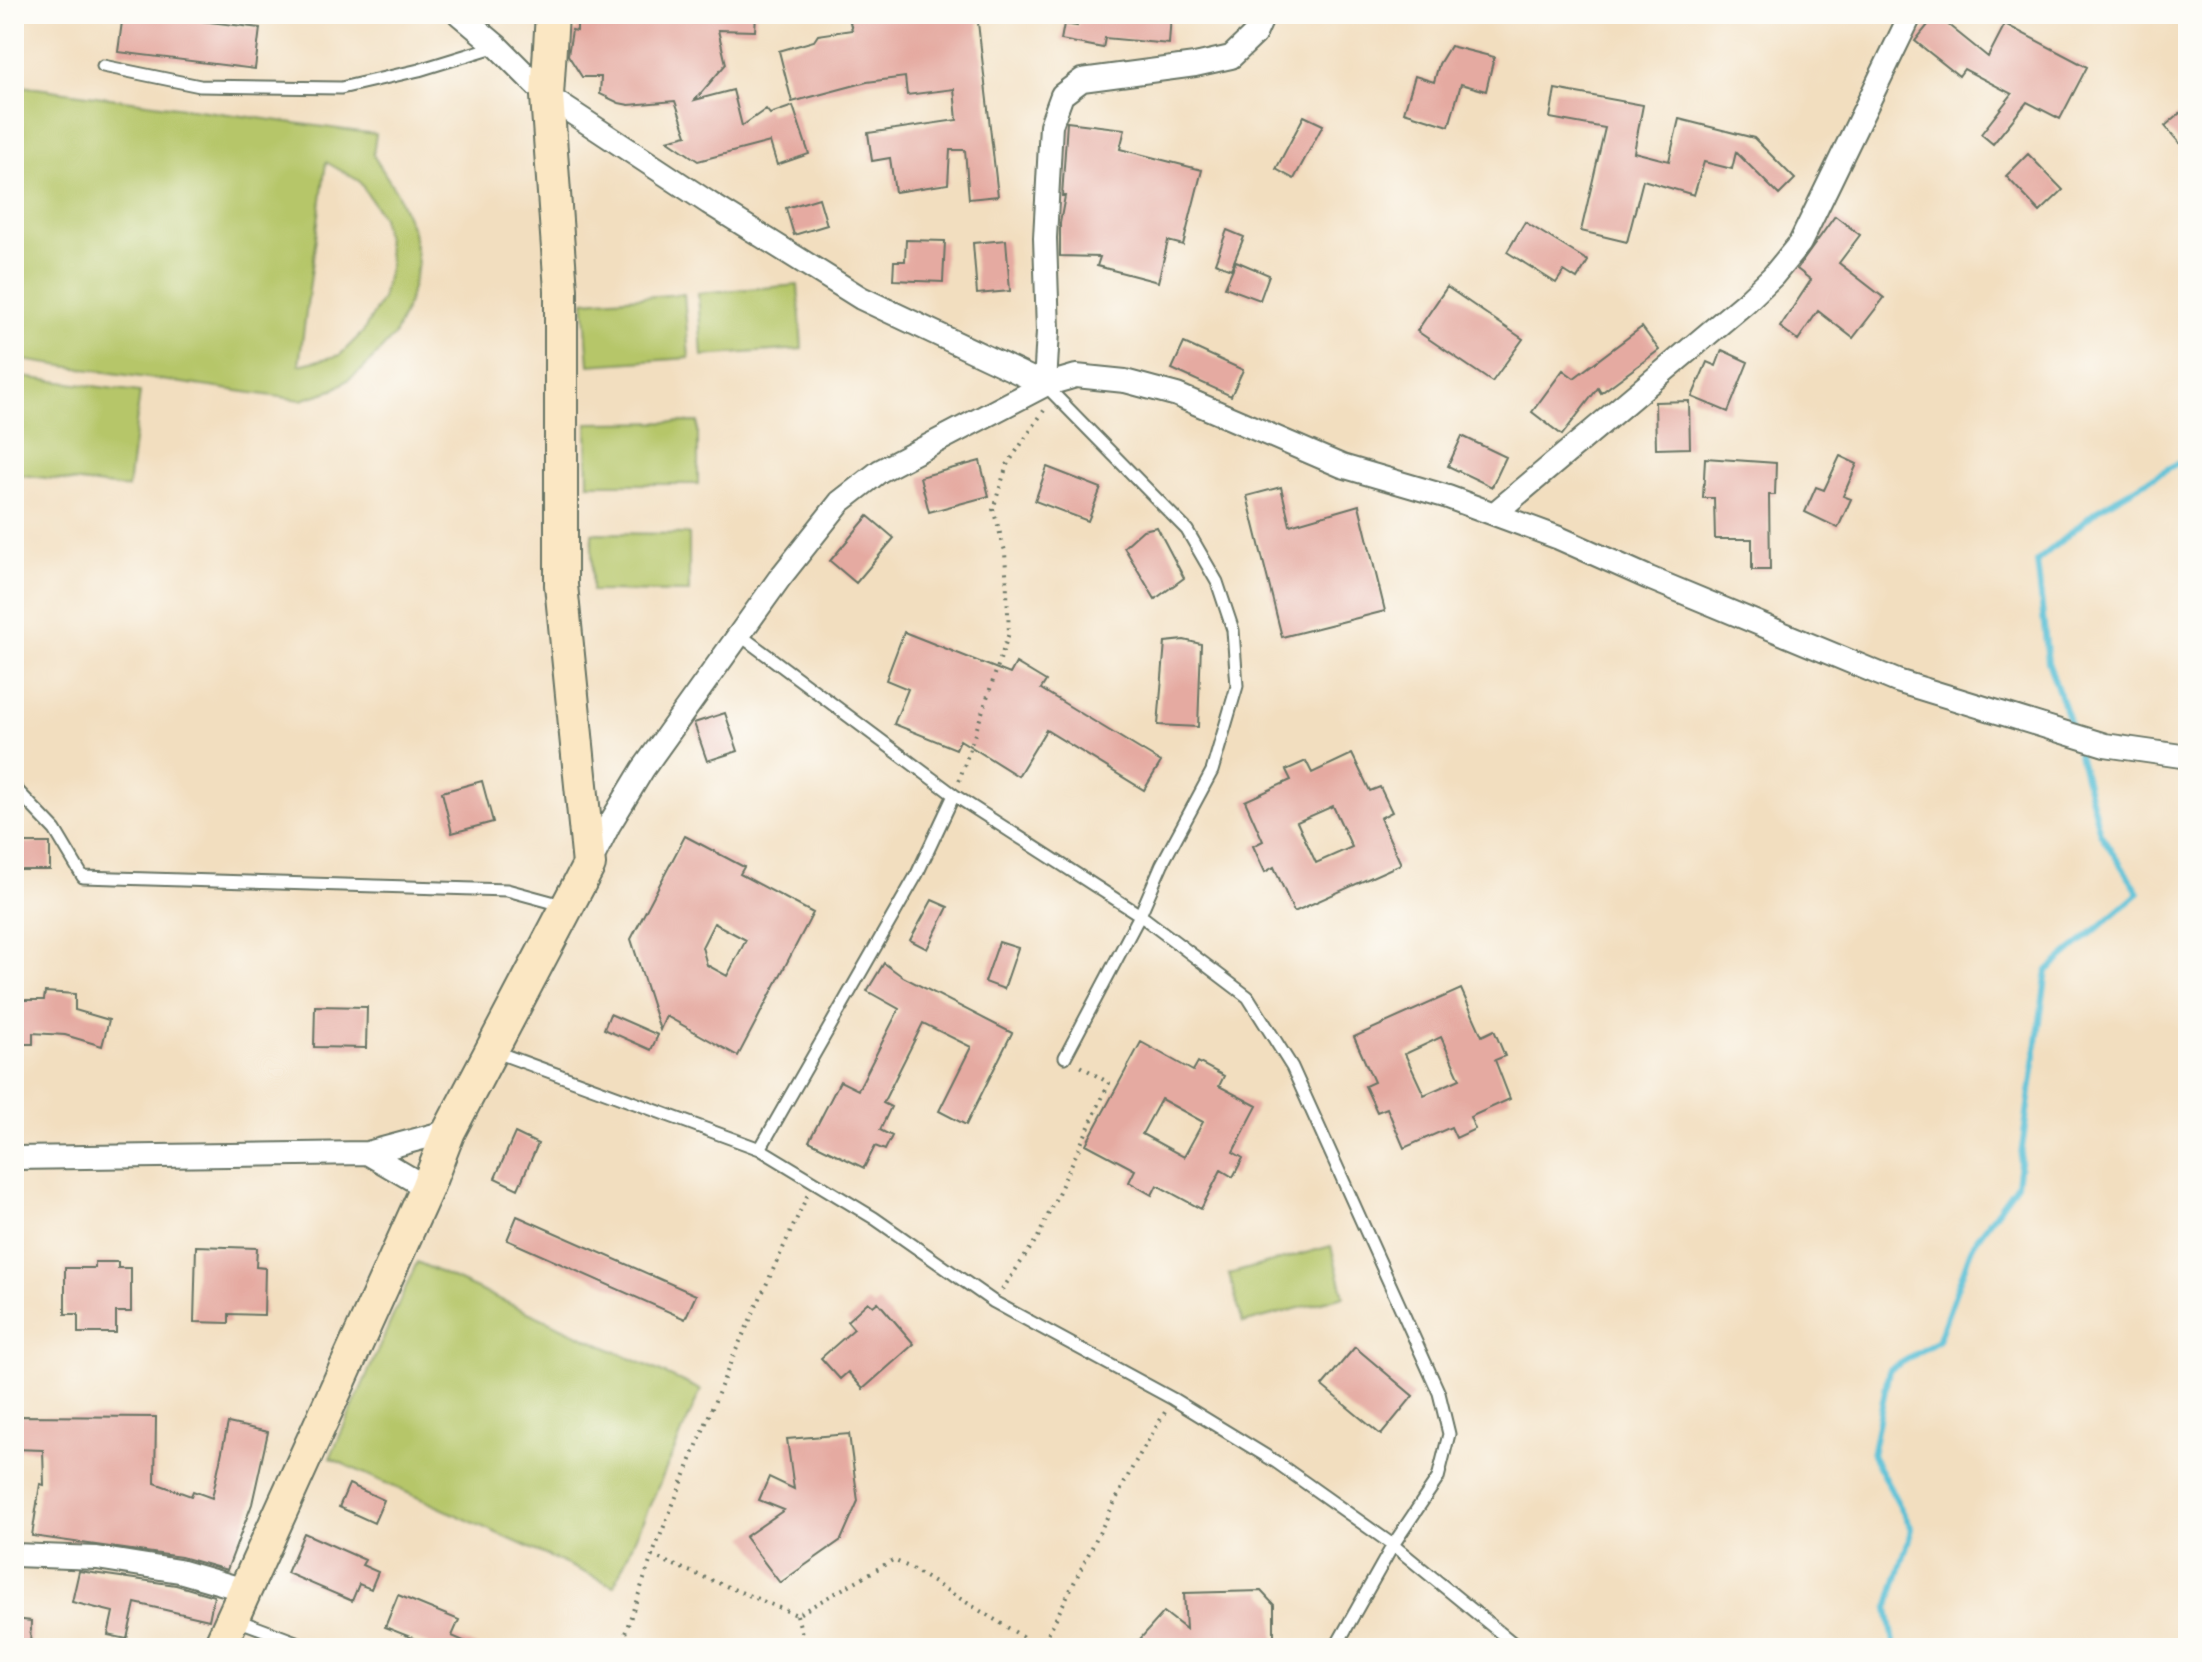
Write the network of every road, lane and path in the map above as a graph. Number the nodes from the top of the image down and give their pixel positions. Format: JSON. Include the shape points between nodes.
{"nodes":[{"id":1,"x":459,"y":14,"type":"edge"},
{"id":2,"x":552,"y":14,"type":"edge"},
{"id":3,"x":1264,"y":14,"type":"edge"},
{"id":4,"x":1911,"y":14,"type":"edge"},
{"id":5,"x":497,"y":46,"type":"junction"},
{"id":6,"x":103,"y":66,"type":"dead end"},
{"id":7,"x":547,"y":96,"type":"junction"},
{"id":8,"x":1046,"y":396,"type":"junction"},
{"id":9,"x":1495,"y":513,"type":"junction"},
{"id":10,"x":740,"y":635,"type":"junction"},
{"id":11,"x":2188,"y":757,"type":"edge"},
{"id":12,"x":14,"y":787,"type":"edge"},
{"id":13,"x":954,"y":795,"type":"junction"},
{"id":14,"x":589,"y":865,"type":"junction"},
{"id":15,"x":567,"y":906,"type":"junction"},
{"id":16,"x":1140,"y":915,"type":"junction"},
{"id":17,"x":491,"y":1050,"type":"junction"},
{"id":18,"x":1065,"y":1057,"type":"joint"},
{"id":19,"x":449,"y":1131,"type":"junction"},
{"id":20,"x":760,"y":1149,"type":"junction"},
{"id":21,"x":367,"y":1153,"type":"junction"},
{"id":22,"x":14,"y":1158,"type":"edge"},
{"id":23,"x":813,"y":1181,"type":"junction"},
{"id":24,"x":427,"y":1188,"type":"junction"},
{"id":25,"x":994,"y":1302,"type":"junction"},
{"id":26,"x":1173,"y":1399,"type":"junction"},
{"id":27,"x":1393,"y":1545,"type":"junction"},
{"id":28,"x":14,"y":1555,"type":"edge"},
{"id":29,"x":652,"y":1556,"type":"junction"},
{"id":30,"x":239,"y":1604,"type":"junction"},
{"id":31,"x":797,"y":1615,"type":"junction"},
{"id":32,"x":219,"y":1648,"type":"edge"},
{"id":33,"x":312,"y":1648,"type":"edge"},
{"id":34,"x":620,"y":1648,"type":"edge"},
{"id":35,"x":801,"y":1648,"type":"edge"},
{"id":36,"x":1041,"y":1648,"type":"edge"},
{"id":37,"x":1335,"y":1648,"type":"edge"},
{"id":38,"x":1519,"y":1648,"type":"edge"}],
"edges":[{"from":1,"to":5,"type":"street"},
{"from":2,"to":7,"type":"street"},
{"from":3,"to":8,"type":"street","via":[[1255,34],[1231,57],[1082,80],[1062,95],[1051,125]]},
{"from":4,"to":9,"type":"street","via":[[1800,243],[1773,276]]},
{"from":5,"to":6,"type":"lane","via":[[341,88],[200,86]]},
{"from":5,"to":7,"type":"street"},
{"from":7,"to":8,"type":"street","via":[[861,298]]},
{"from":7,"to":14,"type":"street","via":[[561,290],[561,585]]},
{"from":8,"to":9,"type":"street","via":[[1076,376],[1125,381],[1177,395],[1342,466]]},
{"from":8,"to":10,"type":"street","via":[[880,471],[840,502]]},
{"from":8,"to":13,"type":"path","via":[[1007,465],[993,509],[1005,551],[1009,633]]},
{"from":8,"to":16,"type":"lane","via":[[1187,530],[1217,582],[1233,630],[1237,686],[1212,771]]},
{"from":9,"to":11,"type":"street","via":[[1897,681],[2105,745]]},
{"from":10,"to":13,"type":"lane"},
{"from":10,"to":14,"type":"street","via":[[643,769]]},
{"from":12,"to":15,"type":"lane","via":[[55,830],[83,877],[507,890]]},
{"from":13,"to":16,"type":"lane"},
{"from":13,"to":20,"type":"lane","via":[[917,874]]},
{"from":14,"to":15,"type":"street"},
{"from":15,"to":17,"type":"street"},
{"from":16,"to":18,"type":"lane"},
{"from":16,"to":27,"type":"lane","via":[[1248,997],[1292,1067],[1439,1393],[1449,1434],[1438,1478]]},
{"from":17,"to":19,"type":"street"},
{"from":17,"to":20,"type":"lane"},
{"from":18,"to":25,"type":"path","via":[[1109,1083],[1038,1237]]},
{"from":19,"to":21,"type":"street"},
{"from":19,"to":24,"type":"street"},
{"from":20,"to":23,"type":"lane"},
{"from":21,"to":22,"type":"street"},
{"from":21,"to":24,"type":"street"},
{"from":23,"to":25,"type":"lane"},
{"from":23,"to":29,"type":"path","via":[[732,1359]]},
{"from":24,"to":30,"type":"street"},
{"from":25,"to":26,"type":"lane"},
{"from":26,"to":27,"type":"lane","via":[[1320,1491]]},
{"from":26,"to":36,"type":"path"},
{"from":27,"to":37,"type":"lane"},
{"from":27,"to":38,"type":"lane"},
{"from":28,"to":30,"type":"street","via":[[97,1558],[179,1571]]},
{"from":29,"to":31,"type":"path"},
{"from":29,"to":34,"type":"path"},
{"from":30,"to":32,"type":"street"},
{"from":30,"to":33,"type":"lane"},
{"from":31,"to":35,"type":"path"},
{"from":31,"to":36,"type":"path","via":[[893,1560]]}]}
